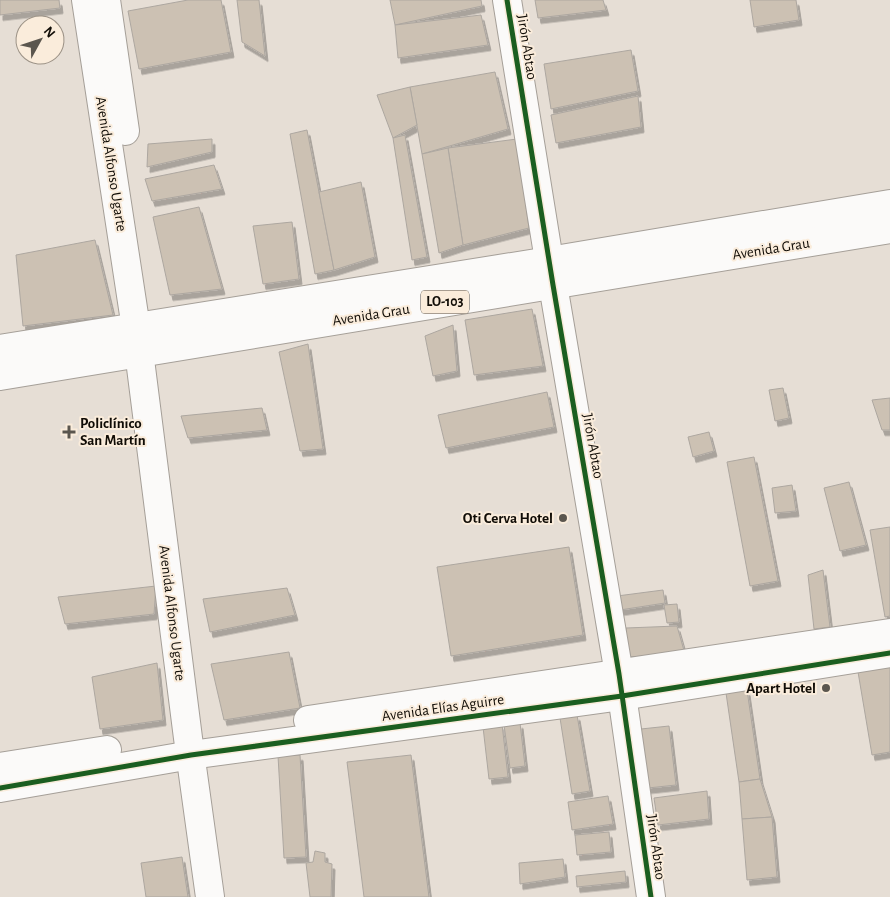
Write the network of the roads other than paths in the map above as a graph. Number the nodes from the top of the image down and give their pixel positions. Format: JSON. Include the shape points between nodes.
{"nodes":[{"id":1,"x":86,"y":0,"type":"edge"},
{"id":2,"x":106,"y":0,"type":"edge"},
{"id":3,"x":507,"y":0,"type":"edge"},
{"id":4,"x":890,"y":204,"type":"edge"},
{"id":5,"x":890,"y":229,"type":"edge"},
{"id":6,"x":551,"y":273,"type":"junction"},
{"id":7,"x":137,"y":340,"type":"junction"},
{"id":8,"x":0,"y":349,"type":"edge"},
{"id":9,"x":0,"y":376,"type":"edge"},
{"id":10,"x":890,"y":633,"type":"edge"},
{"id":11,"x":890,"y":653,"type":"edge"},
{"id":12,"x":621,"y":685,"type":"junction"},
{"id":13,"x":189,"y":746,"type":"junction"},
{"id":14,"x":0,"y":767,"type":"edge"},
{"id":15,"x":0,"y":788,"type":"edge"},
{"id":16,"x":210,"y":897,"type":"edge"},
{"id":17,"x":651,"y":897,"type":"edge"}],
"edges":[{"from":1,"to":7,"type":"main road","name":"Avenida Alfonso Ugarte"},
{"from":2,"to":7,"type":"main road","name":"Avenida Alfonso Ugarte","via":[[146,270]]},
{"from":3,"to":6,"type":"main road","name":"Jirón Abtao"},
{"from":4,"to":6,"type":"main road","name":"Avenida Grau","number":"LO-103"},
{"from":5,"to":6,"type":"main road","name":"Avenida Grau","number":"LO-103"},
{"from":6,"to":7,"type":"main road","name":"Avenida Grau","number":"LO-103"},
{"from":6,"to":12,"type":"main road","name":"Jirón Abtao"},
{"from":7,"to":8,"type":"main road","name":"Avenida Grau","number":"LO-103"},
{"from":7,"to":9,"type":"main road","name":"Avenida Grau","number":"LO-103"},
{"from":7,"to":13,"type":"main road","name":"Avenida Alfonso Ugarte"},
{"from":10,"to":12,"type":"main road","name":"Avenida Elías Aguirre"},
{"from":11,"to":12,"type":"main road","name":"Avenida Elías Aguirre"},
{"from":12,"to":13,"type":"main road","name":"Avenida Elías Aguirre"},
{"from":12,"to":17,"type":"main road","name":"Jirón Abtao"},
{"from":13,"to":14,"type":"main road","name":"Avenida Elías Aguirre"},
{"from":13,"to":15,"type":"main road","name":"Avenida Elías Aguirre"},
{"from":13,"to":16,"type":"main road","name":"Avenida Alfonso Ugarte"}]}
